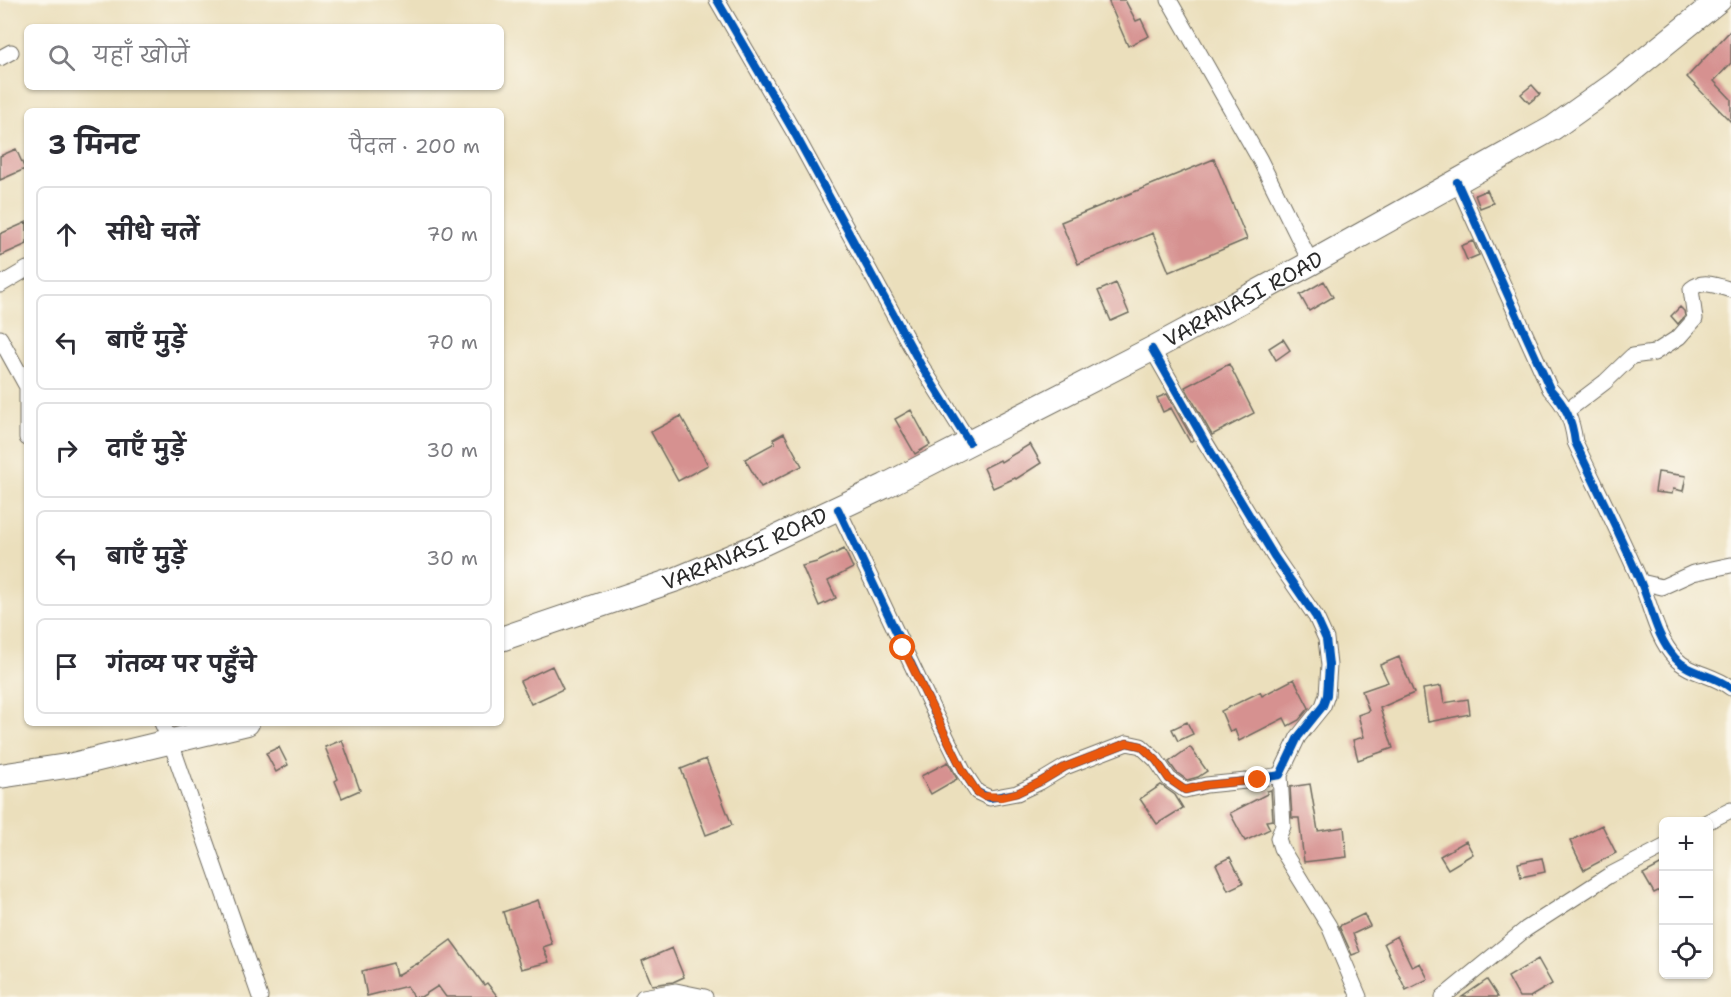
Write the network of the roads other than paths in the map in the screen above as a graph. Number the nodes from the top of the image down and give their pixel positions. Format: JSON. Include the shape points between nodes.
{"nodes":[{"id":1,"x":717,"y":0,"type":"edge"},
{"id":2,"x":1169,"y":0,"type":"edge"},
{"id":3,"x":1719,"y":0,"type":"edge"},
{"id":4,"x":1457,"y":182,"type":"junction"},
{"id":5,"x":1311,"y":263,"type":"junction"},
{"id":6,"x":24,"y":271,"type":"edge"},
{"id":7,"x":0,"y":285,"type":"edge"},
{"id":8,"x":1731,"y":290,"type":"edge"},
{"id":9,"x":0,"y":338,"type":"edge"},
{"id":10,"x":1152,"y":349,"type":"junction"},
{"id":11,"x":24,"y":382,"type":"edge"},
{"id":12,"x":1568,"y":410,"type":"junction"},
{"id":13,"x":969,"y":442,"type":"junction"},
{"id":14,"x":838,"y":508,"type":"junction"},
{"id":15,"x":1731,"y":565,"type":"edge"},
{"id":16,"x":1641,"y":582,"type":"junction"},
{"id":17,"x":504,"y":638,"type":"edge"},
{"id":18,"x":1731,"y":688,"type":"edge"},
{"id":19,"x":222,"y":726,"type":"edge"},
{"id":20,"x":166,"y":733,"type":"edge"},
{"id":21,"x":1280,"y":775,"type":"junction"},
{"id":22,"x":0,"y":776,"type":"edge"},
{"id":23,"x":1731,"y":810,"type":"edge"},
{"id":24,"x":1713,"y":819,"type":"edge"},
{"id":25,"x":1659,"y":850,"type":"edge"},
{"id":26,"x":259,"y":996,"type":"edge"},
{"id":27,"x":643,"y":997,"type":"edge"},
{"id":28,"x":705,"y":997,"type":"edge"},
{"id":29,"x":1359,"y":997,"type":"edge"},
{"id":30,"x":1443,"y":997,"type":"edge"}],
"edges":[{"from":1,"to":13,"type":"street","via":[[922,367]]},
{"from":2,"to":5,"type":"street","via":[[1260,160]]},
{"from":3,"to":4,"type":"highway","name":"VARANASI ROAD","via":[[1574,114]]},
{"from":4,"to":5,"type":"highway","name":"VARANASI ROAD"},
{"from":4,"to":12,"type":"street","via":[[1550,389]]},
{"from":5,"to":10,"type":"highway","name":"VARANASI ROAD"},
{"from":6,"to":7,"type":"street"},
{"from":8,"to":12,"type":"street","via":[[1711,284],[1690,289],[1695,319],[1679,337],[1654,353],[1632,356]]},
{"from":9,"to":11,"type":"street"},
{"from":10,"to":13,"type":"highway","name":"VARANASI ROAD"},
{"from":10,"to":21,"type":"street","via":[[1326,639],[1329,665],[1323,706],[1298,737]]},
{"from":12,"to":16,"type":"street","via":[[1575,442]]},
{"from":13,"to":14,"type":"highway","name":"VARANASI ROAD"},
{"from":14,"to":17,"type":"highway","name":"VARANASI ROAD","via":[[677,579]]},
{"from":14,"to":21,"type":"street","via":[[958,762],[983,796],[1017,793],[1065,767],[1127,743],[1141,746],[1169,779],[1185,790]]},
{"from":15,"to":16,"type":"street","via":[[1693,573],[1662,586]]},
{"from":16,"to":18,"type":"street","via":[[1658,631],[1675,658]]},
{"from":19,"to":20,"type":"highway"},
{"from":20,"to":22,"type":"highway","via":[[73,765]]},
{"from":20,"to":26,"type":"street"},
{"from":21,"to":29,"type":"street","via":[[1281,848],[1329,926]]},
{"from":23,"to":24,"type":"street"},
{"from":25,"to":30,"type":"street","via":[[1608,876],[1526,929]]},
{"from":27,"to":28,"type":"street","via":[[676,991]]}]}
